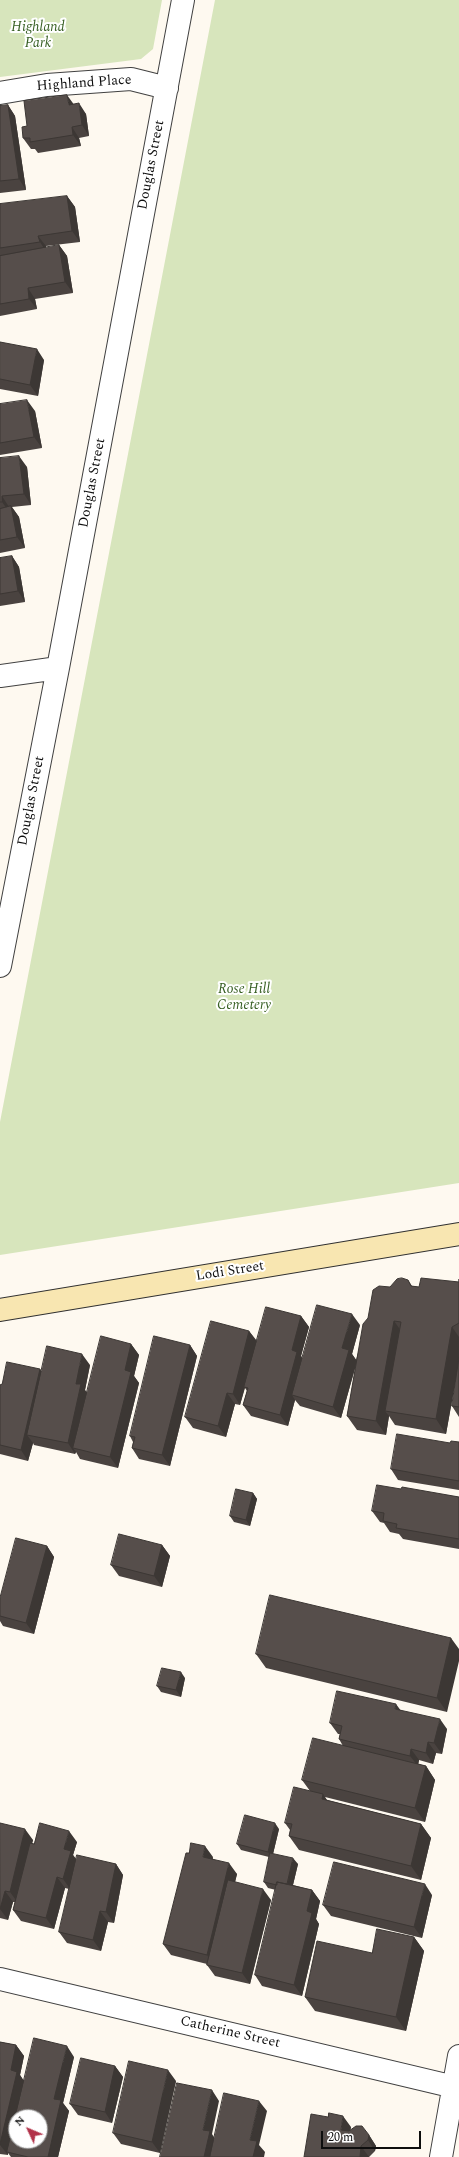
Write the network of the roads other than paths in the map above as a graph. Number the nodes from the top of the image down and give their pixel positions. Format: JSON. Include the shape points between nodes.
{"nodes":[{"id":1,"x":183,"y":0,"type":"edge"},
{"id":2,"x":167,"y":88,"type":"junction"},
{"id":3,"x":0,"y":93,"type":"edge"},
{"id":4,"x":58,"y":668,"type":"junction"},
{"id":5,"x":0,"y":676,"type":"edge"},
{"id":6,"x":0,"y":966,"type":"edge"},
{"id":7,"x":459,"y":1234,"type":"edge"},
{"id":8,"x":0,"y":1310,"type":"edge"},
{"id":9,"x":0,"y":1980,"type":"edge"},
{"id":10,"x":459,"y":2056,"type":"edge"},
{"id":11,"x":456,"y":2087,"type":"edge"},
{"id":12,"x":441,"y":2157,"type":"edge"}],
"edges":[{"from":1,"to":2,"type":"street","name":"Douglas Street"},
{"from":2,"to":3,"type":"street","name":"Highland Place","via":[[131,79],[47,85]]},
{"from":2,"to":4,"type":"street","name":"Douglas Street"},
{"from":4,"to":5,"type":"street"},
{"from":4,"to":6,"type":"street","name":"Douglas Street"},
{"from":7,"to":8,"type":"street","name":"Lodi Street"},
{"from":9,"to":11,"type":"street","name":"Catherine Street"},
{"from":10,"to":11,"type":"street"},
{"from":11,"to":12,"type":"street"}]}
